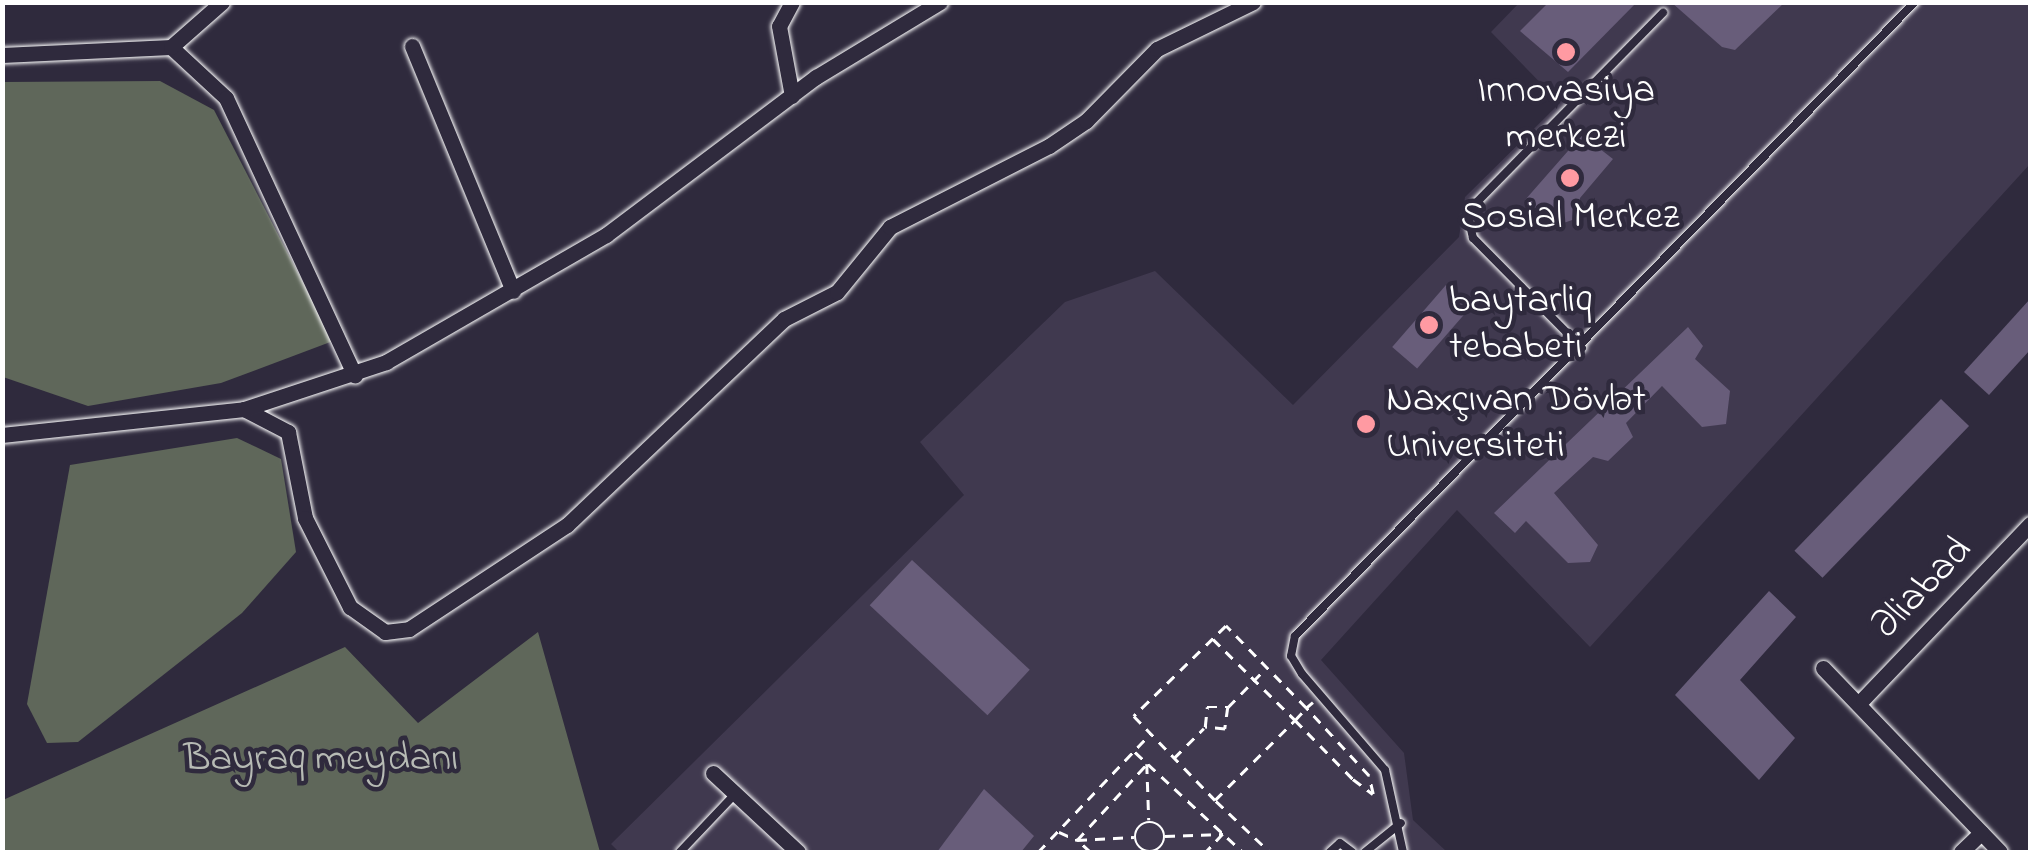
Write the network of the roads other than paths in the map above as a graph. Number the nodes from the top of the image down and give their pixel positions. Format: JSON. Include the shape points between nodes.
{"nodes":[{"id":1,"x":222,"y":2,"type":"edge"},
{"id":2,"x":792,"y":2,"type":"edge"},
{"id":3,"x":940,"y":2,"type":"edge"},
{"id":4,"x":1253,"y":2,"type":"edge"},
{"id":5,"x":1915,"y":2,"type":"edge"},
{"id":6,"x":1662,"y":14,"type":"dead end"},
{"id":7,"x":412,"y":46,"type":"dead end"},
{"id":8,"x":171,"y":47,"type":"junction"},
{"id":9,"x":2,"y":55,"type":"edge"},
{"id":10,"x":792,"y":96,"type":"junction"},
{"id":11,"x":513,"y":292,"type":"junction"},
{"id":12,"x":1582,"y":348,"type":"junction"},
{"id":13,"x":355,"y":376,"type":"junction"},
{"id":14,"x":244,"y":408,"type":"junction"},
{"id":15,"x":2,"y":435,"type":"edge"},
{"id":16,"x":2030,"y":524,"type":"edge"},
{"id":17,"x":1822,"y":668,"type":"dead end"},
{"id":18,"x":1864,"y":699,"type":"dead end"},
{"id":19,"x":713,"y":773,"type":"dead end"},
{"id":20,"x":736,"y":794,"type":"junction"},
{"id":21,"x":1401,"y":823,"type":"junction"},
{"id":22,"x":1982,"y":833,"type":"junction"},
{"id":23,"x":680,"y":852,"type":"edge"},
{"id":24,"x":798,"y":852,"type":"edge"},
{"id":25,"x":1330,"y":852,"type":"edge"},
{"id":26,"x":1352,"y":852,"type":"edge"},
{"id":27,"x":1365,"y":852,"type":"edge"},
{"id":28,"x":1403,"y":852,"type":"edge"},
{"id":29,"x":1962,"y":852,"type":"edge"},
{"id":30,"x":2000,"y":852,"type":"edge"}],
"edges":[{"from":1,"to":8,"type":"street"},
{"from":2,"to":10,"type":"street","via":[[779,26]]},
{"from":3,"to":10,"type":"street"},
{"from":4,"to":14,"type":"street","via":[[1157,50],[1086,121],[1049,146],[890,226],[837,292],[784,319],[567,525],[409,629],[385,632],[350,607],[305,518],[288,432]]},
{"from":5,"to":12,"type":"lane"},
{"from":6,"to":12,"type":"lane","via":[[1476,203],[1469,222],[1473,238]]},
{"from":7,"to":11,"type":"street"},
{"from":8,"to":9,"type":"street"},
{"from":8,"to":13,"type":"street","via":[[226,98]]},
{"from":10,"to":11,"type":"street","via":[[606,235]]},
{"from":11,"to":13,"type":"street"},
{"from":12,"to":21,"type":"lane","via":[[1294,636],[1291,656],[1372,750]]},
{"from":13,"to":14,"type":"street"},
{"from":14,"to":15,"type":"street"},
{"from":16,"to":18,"type":"street","name":"Əliabad"},
{"from":17,"to":22,"type":"street"},
{"from":19,"to":20,"type":"street"},
{"from":20,"to":23,"type":"lane"},
{"from":20,"to":24,"type":"street"},
{"from":21,"to":27,"type":"lane"},
{"from":21,"to":28,"type":"lane"},
{"from":22,"to":29,"type":"street"},
{"from":22,"to":30,"type":"street"},
{"from":25,"to":26,"type":"lane","via":[[1340,844]]}]}
